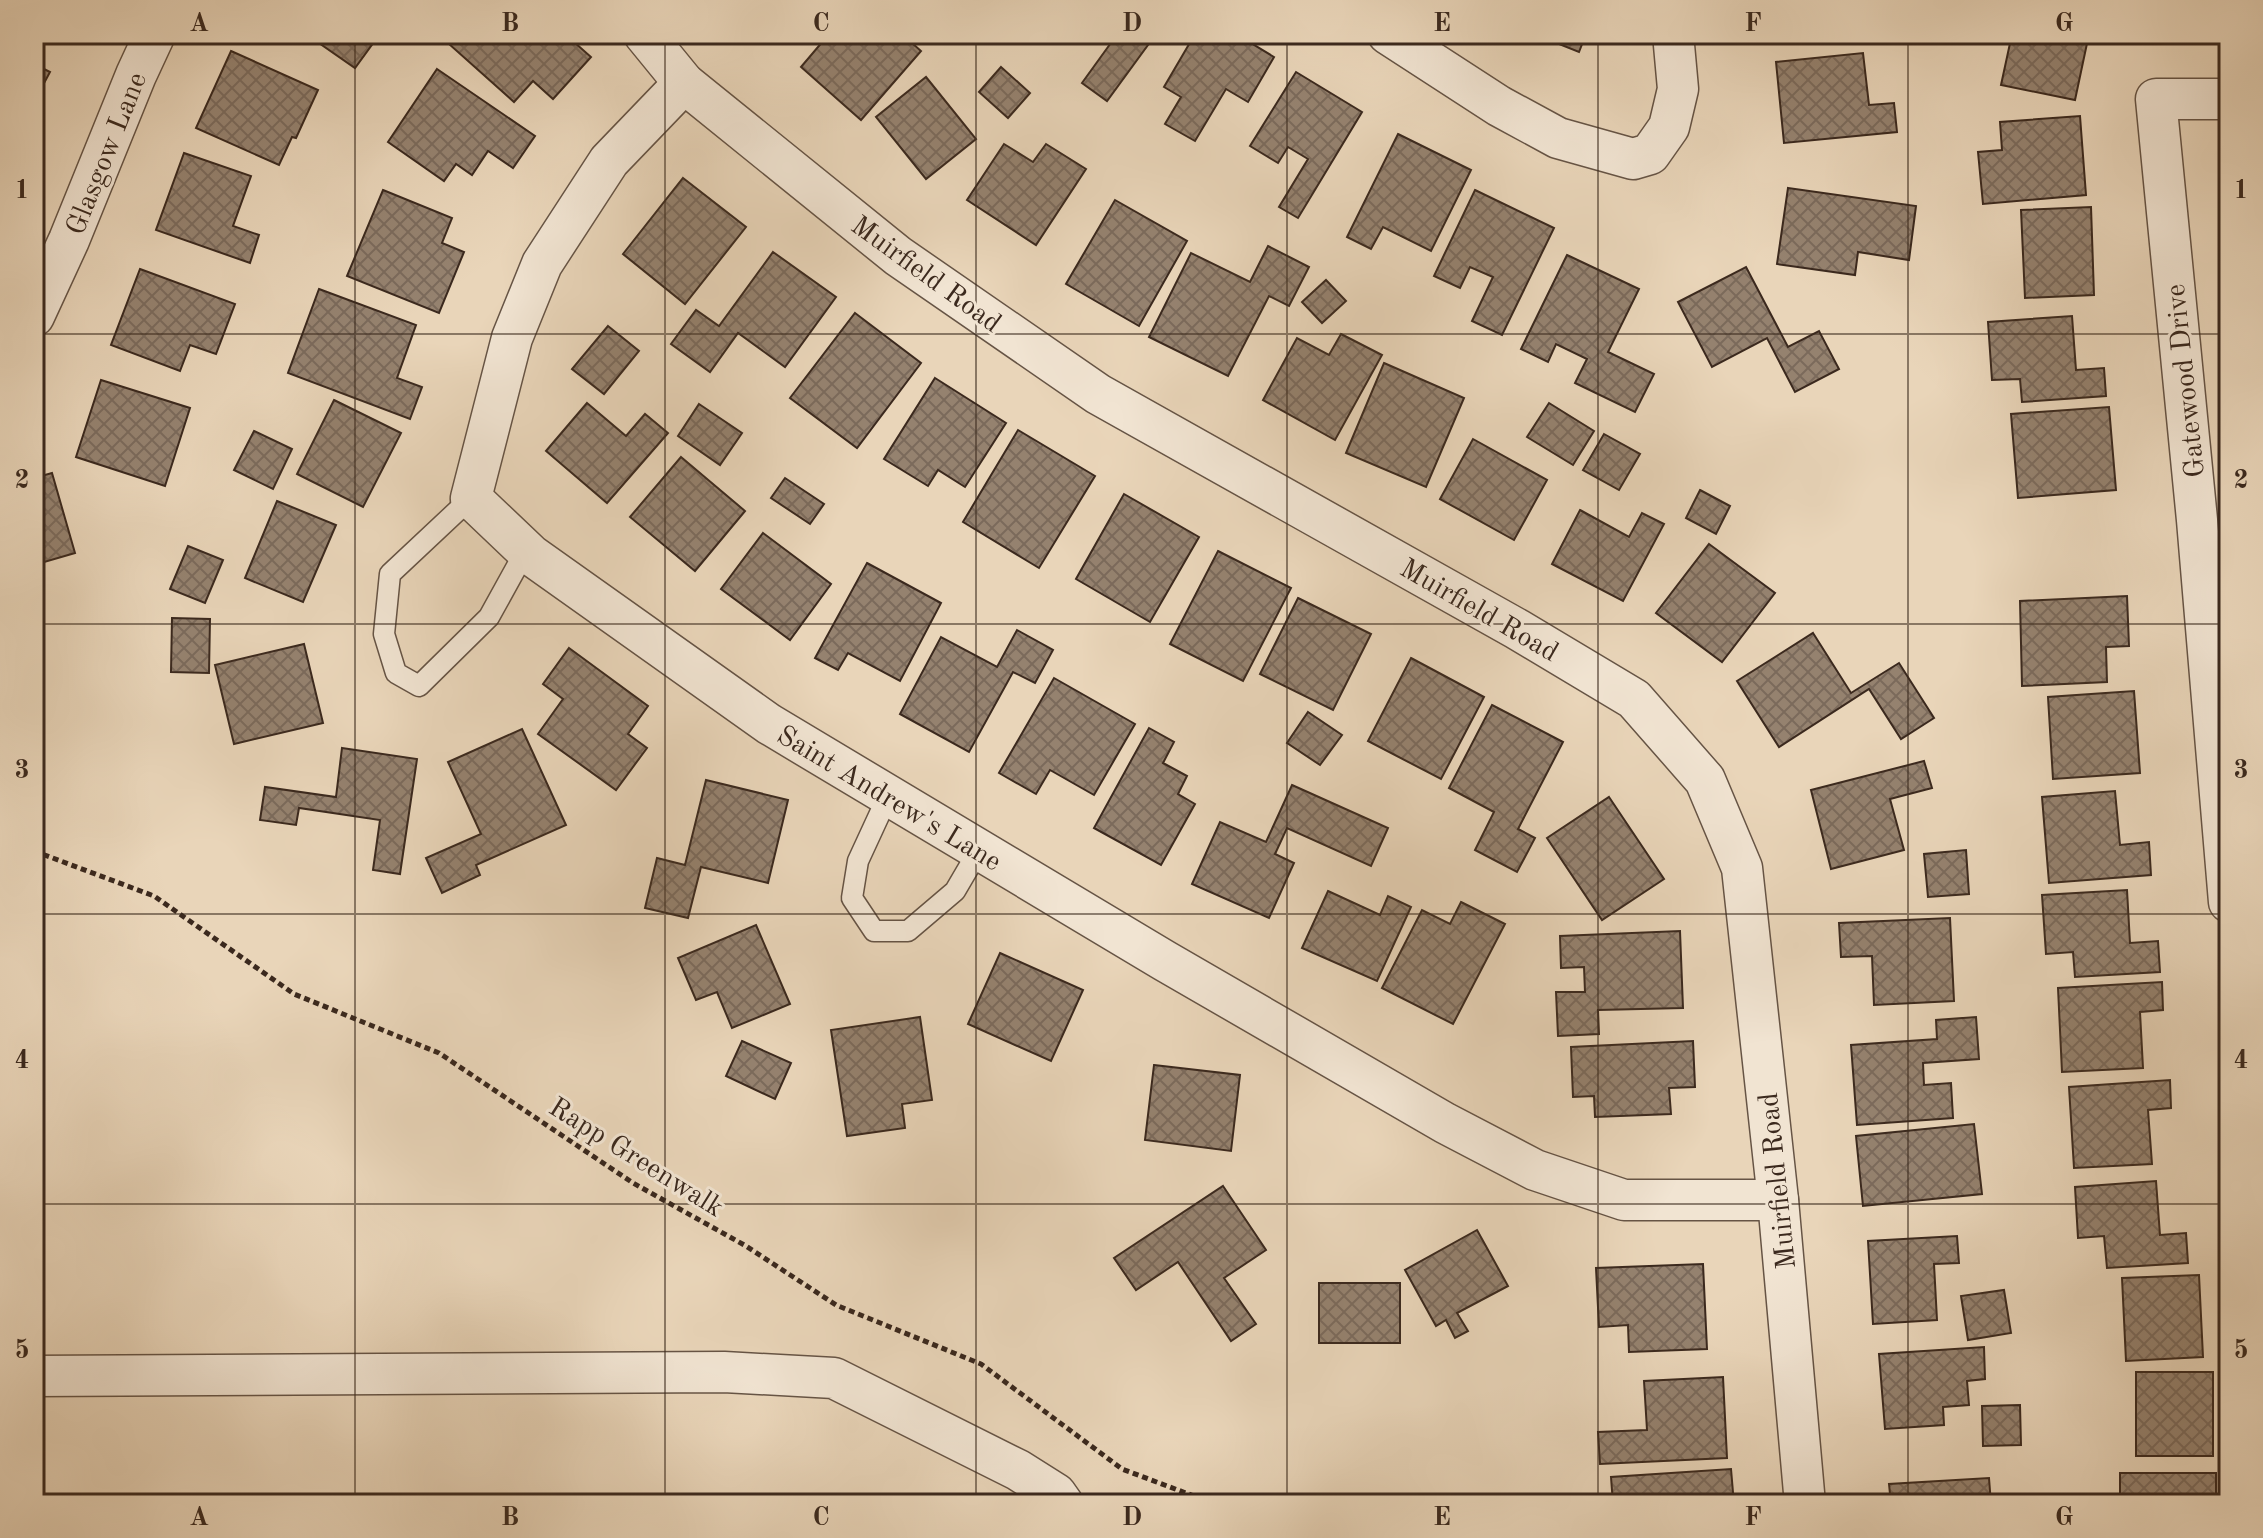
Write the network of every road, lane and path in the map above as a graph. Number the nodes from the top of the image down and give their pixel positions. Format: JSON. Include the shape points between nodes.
{"nodes":[{"id":1,"x":155,"y":34,"type":"edge"},
{"id":2,"x":644,"y":34,"type":"edge"},
{"id":3,"x":1388,"y":34,"type":"edge"},
{"id":4,"x":1673,"y":34,"type":"edge"},
{"id":5,"x":684,"y":83,"type":"junction"},
{"id":6,"x":2229,"y":99,"type":"edge"},
{"id":7,"x":34,"y":316,"type":"edge"},
{"id":8,"x":471,"y":498,"type":"junction"},
{"id":9,"x":2213,"y":520,"type":"edge"},
{"id":10,"x":526,"y":550,"type":"junction"},
{"id":11,"x":888,"y":796,"type":"junction"},
{"id":12,"x":979,"y":850,"type":"junction"},
{"id":13,"x":34,"y":851,"type":"edge"},
{"id":14,"x":2229,"y":902,"type":"edge"},
{"id":15,"x":1778,"y":1200,"type":"junction"},
{"id":16,"x":34,"y":1376,"type":"edge"},
{"id":17,"x":1063,"y":1504,"type":"edge"},
{"id":18,"x":1215,"y":1504,"type":"edge"},
{"id":19,"x":1805,"y":1504,"type":"edge"}],
"edges":[{"from":1,"to":7,"type":"street","name":"Glasgow Lane"},
{"from":2,"to":5,"type":"street","name":"Muirfield Road"},
{"from":3,"to":4,"type":"street","via":[[1558,138],[1633,159],[1650,154],[1669,127],[1678,89]]},
{"from":5,"to":8,"type":"street","via":[[609,161],[542,264],[512,338]]},
{"from":5,"to":15,"type":"street","name":"Muirfield Road","via":[[898,256],[1098,394],[1634,699],[1705,780],[1742,868]]},
{"from":6,"to":9,"type":"street","name":"Gatewood Drive","via":[[2156,99]]},
{"from":8,"to":10,"type":"street","name":"Saint Andrew's Lane"},
{"from":8,"to":10,"type":"lane","via":[[390,574],[384,634],[396,673],[419,686],[489,617]]},
{"from":9,"to":14,"type":"street","name":"Gatewood Drive"},
{"from":10,"to":11,"type":"street","name":"Saint Andrew's Lane","via":[[769,724]]},
{"from":11,"to":12,"type":"street","name":"Saint Andrew's Lane"},
{"from":11,"to":12,"type":"lane","via":[[858,861],[852,898],[874,931],[908,931],[955,891]]},
{"from":12,"to":15,"type":"street","name":"Saint Andrew's Lane","via":[[1391,1092],[1535,1170],[1624,1200]]},
{"from":13,"to":18,"type":"path","name":"Rapp Greenwalk","via":[[154,896],[294,994],[439,1053],[633,1183],[746,1246],[836,1305],[981,1364],[1122,1469]]},
{"from":15,"to":19,"type":"street","name":"Muirfield Road"},
{"from":16,"to":17,"type":"street","via":[[724,1372],[834,1378],[1018,1470]]}]}
